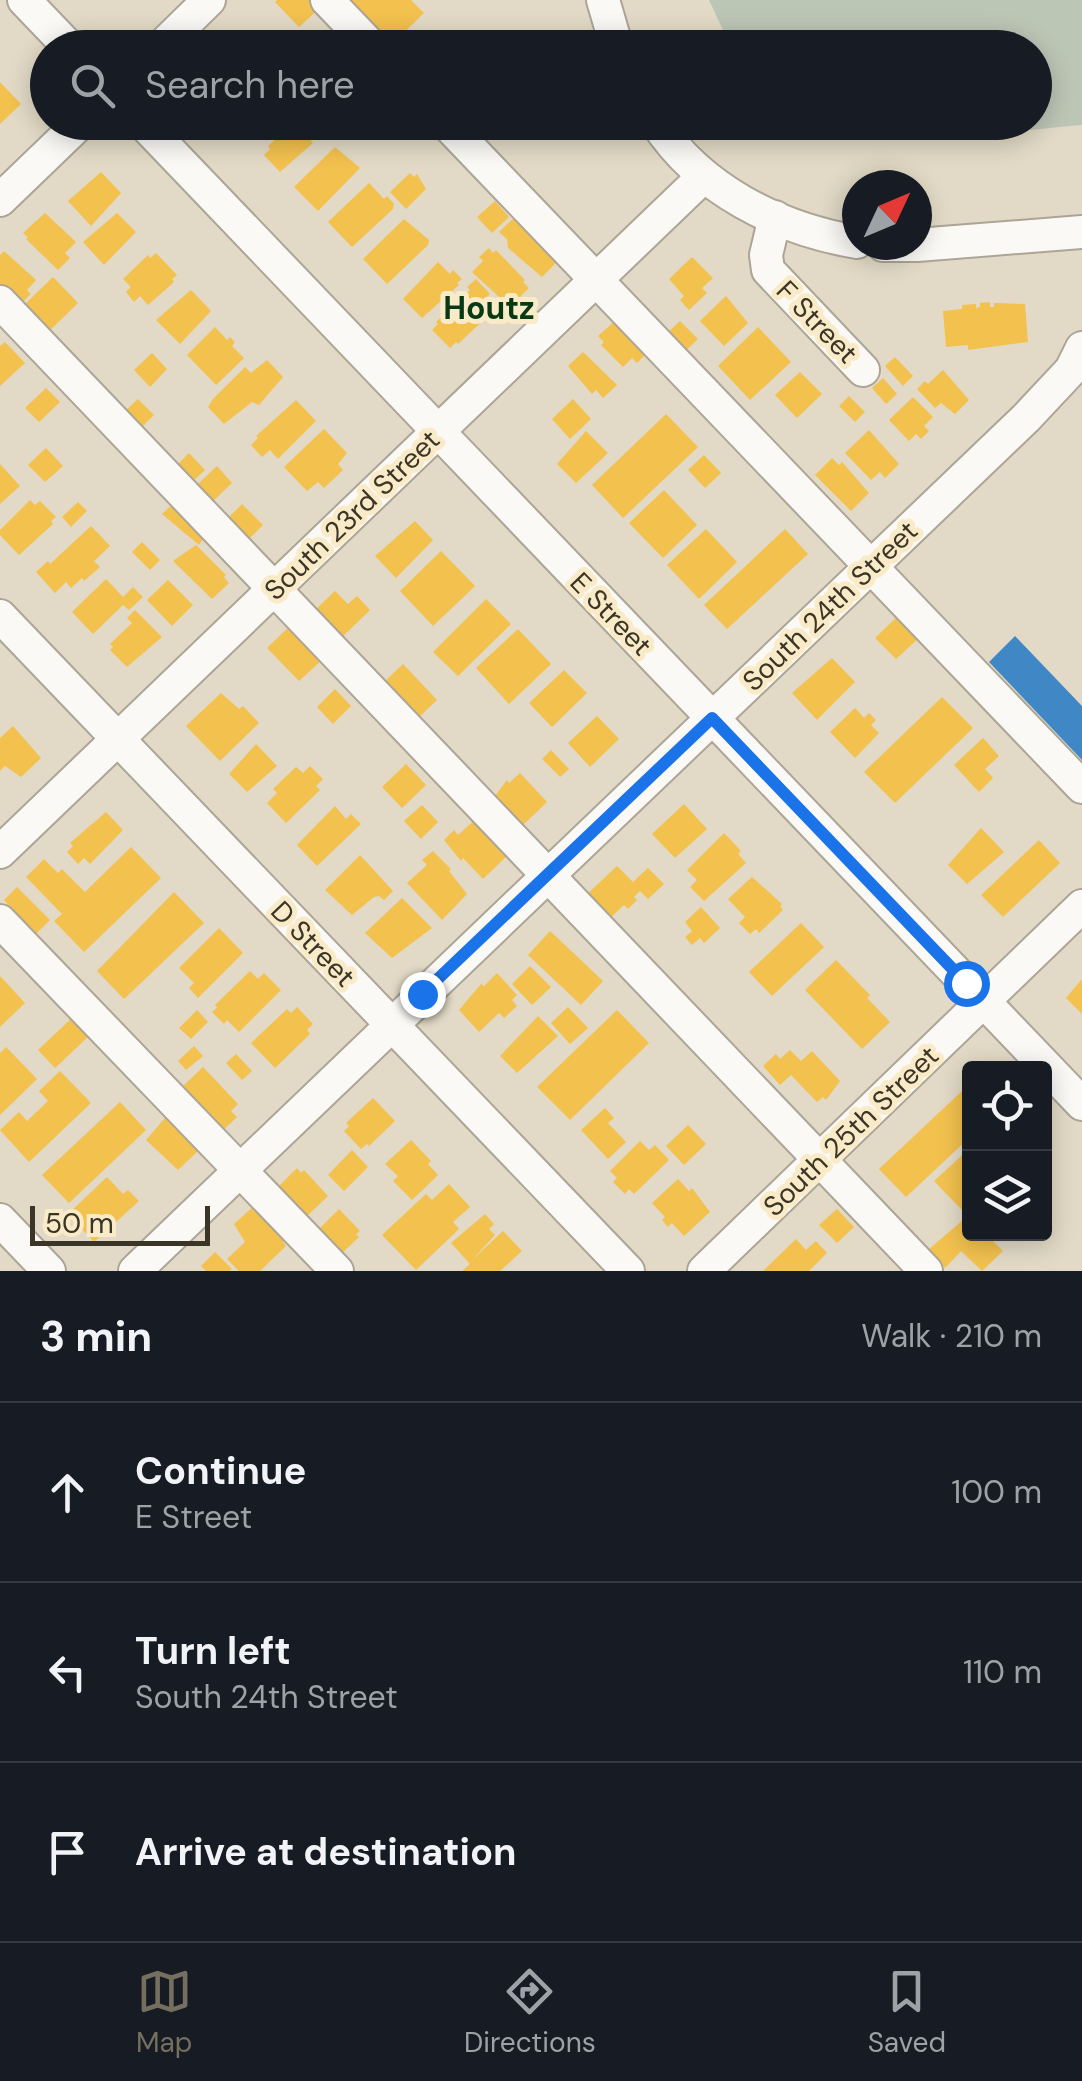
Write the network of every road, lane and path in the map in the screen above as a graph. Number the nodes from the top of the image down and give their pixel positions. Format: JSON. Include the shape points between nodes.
{"nodes":[{"id":1,"x":24,"y":0,"type":"edge"},
{"id":2,"x":210,"y":0,"type":"edge"},
{"id":3,"x":327,"y":0,"type":"edge"},
{"id":4,"x":603,"y":0,"type":"edge"},
{"id":5,"x":53,"y":30,"type":"edge"},
{"id":6,"x":179,"y":30,"type":"edge"},
{"id":7,"x":356,"y":30,"type":"edge"},
{"id":8,"x":612,"y":30,"type":"edge"},
{"id":9,"x":62,"y":140,"type":"edge"},
{"id":10,"x":159,"y":140,"type":"edge"},
{"id":11,"x":462,"y":140,"type":"edge"},
{"id":12,"x":671,"y":140,"type":"edge"},
{"id":13,"x":703,"y":178,"type":"junction"},
{"id":14,"x":0,"y":200,"type":"edge"},
{"id":15,"x":775,"y":217,"type":"junction"},
{"id":16,"x":1082,"y":232,"type":"edge"},
{"id":17,"x":842,"y":237,"type":"edge"},
{"id":18,"x":932,"y":244,"type":"edge"},
{"id":19,"x":596,"y":281,"type":"junction"},
{"id":20,"x":0,"y":302,"type":"edge"},
{"id":21,"x":1082,"y":348,"type":"edge"},
{"id":22,"x":863,"y":370,"type":"dead end"},
{"id":23,"x":437,"y":432,"type":"junction"},
{"id":24,"x":869,"y":567,"type":"junction"},
{"id":25,"x":274,"y":590,"type":"junction"},
{"id":26,"x":0,"y":616,"type":"edge"},
{"id":27,"x":712,"y":718,"type":"junction"},
{"id":28,"x":118,"y":739,"type":"junction"},
{"id":29,"x":1082,"y":787,"type":"edge"},
{"id":30,"x":0,"y":852,"type":"edge"},
{"id":31,"x":546,"y":876,"type":"junction"},
{"id":32,"x":1082,"y":906,"type":"edge"},
{"id":33,"x":0,"y":920,"type":"edge"},
{"id":34,"x":985,"y":1002,"type":"junction"},
{"id":35,"x":390,"y":1025,"type":"junction"},
{"id":36,"x":1082,"y":1104,"type":"edge"},
{"id":37,"x":821,"y":1160,"type":"junction"},
{"id":38,"x":240,"y":1170,"type":"junction"},
{"id":39,"x":0,"y":1220,"type":"edge"},
{"id":40,"x":49,"y":1271,"type":"edge"},
{"id":41,"x":135,"y":1271,"type":"edge"},
{"id":42,"x":338,"y":1271,"type":"edge"},
{"id":43,"x":628,"y":1271,"type":"edge"},
{"id":44,"x":704,"y":1271,"type":"edge"},
{"id":45,"x":926,"y":1271,"type":"edge"}],
"edges":[{"from":1,"to":5,"type":"street"},
{"from":2,"to":6,"type":"street"},
{"from":3,"to":7,"type":"street"},
{"from":4,"to":8,"type":"street"},
{"from":9,"to":14,"type":"street"},
{"from":10,"to":23,"type":"street","name":"E Street"},
{"from":11,"to":19,"type":"street"},
{"from":12,"to":13,"type":"street"},
{"from":13,"to":15,"type":"street"},
{"from":13,"to":19,"type":"street","name":"South 23rd Street"},
{"from":15,"to":17,"type":"street"},
{"from":15,"to":22,"type":"street","name":"F Street","via":[[768,270]]},
{"from":16,"to":18,"type":"street"},
{"from":19,"to":23,"type":"street","name":"South 23rd Street"},
{"from":19,"to":24,"type":"street"},
{"from":20,"to":25,"type":"street"},
{"from":21,"to":24,"type":"street","name":"South 24th Street","via":[[1054,390]]},
{"from":23,"to":25,"type":"street","name":"South 23rd Street"},
{"from":23,"to":27,"type":"street","name":"E Street"},
{"from":24,"to":27,"type":"street","name":"South 24th Street"},
{"from":24,"to":29,"type":"street"},
{"from":25,"to":28,"type":"street","name":"South 23rd Street"},
{"from":25,"to":31,"type":"street"},
{"from":26,"to":28,"type":"street","name":"D Street"},
{"from":27,"to":31,"type":"street","name":"South 24th Street"},
{"from":27,"to":34,"type":"street","name":"E Street"},
{"from":28,"to":30,"type":"street","name":"South 23rd Street"},
{"from":28,"to":35,"type":"street","name":"D Street"},
{"from":31,"to":35,"type":"street","name":"South 24th Street"},
{"from":31,"to":37,"type":"street"},
{"from":32,"to":34,"type":"street","name":"South 25th Street"},
{"from":33,"to":38,"type":"street"},
{"from":34,"to":36,"type":"street","name":"E Street"},
{"from":34,"to":37,"type":"street","name":"South 25th Street"},
{"from":35,"to":38,"type":"street","name":"South 24th Street"},
{"from":35,"to":43,"type":"street","name":"D Street"},
{"from":37,"to":44,"type":"street","name":"South 25th Street"},
{"from":37,"to":45,"type":"street"},
{"from":38,"to":41,"type":"street","name":"South 24th Street"},
{"from":38,"to":42,"type":"street"},
{"from":39,"to":40,"type":"street"}]}
